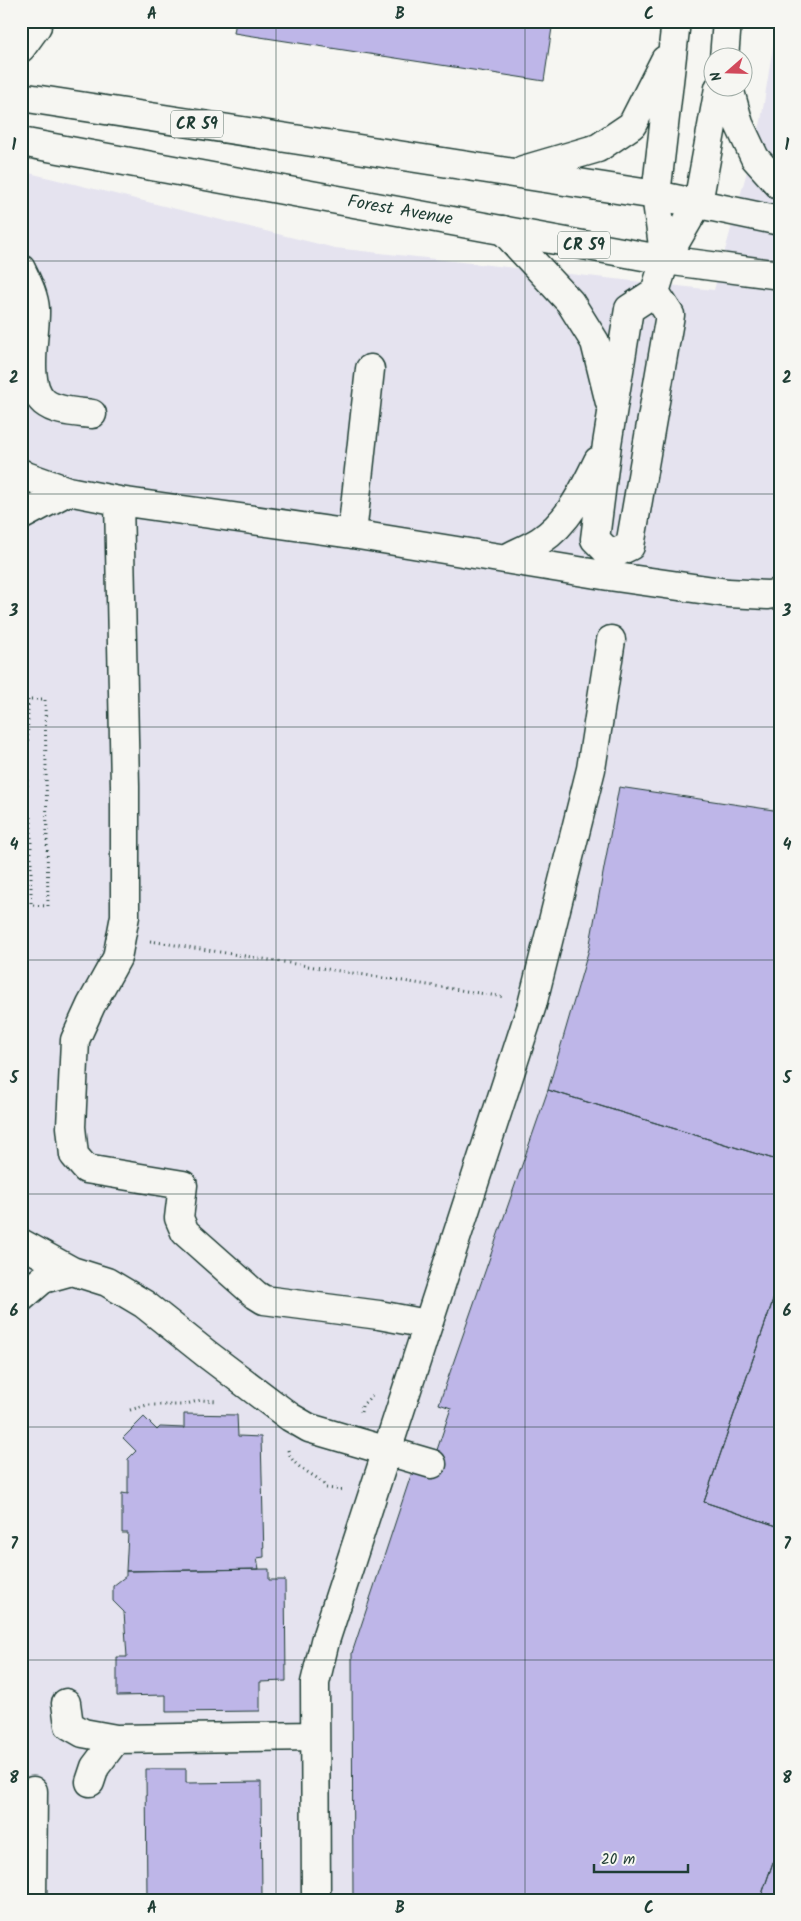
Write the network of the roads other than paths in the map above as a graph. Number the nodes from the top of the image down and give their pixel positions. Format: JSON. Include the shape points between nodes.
{"nodes":[{"id":1,"x":727,"y":21,"type":"edge"},
{"id":2,"x":36,"y":26,"type":"dead end"},
{"id":3,"x":674,"y":33,"type":"edge"},
{"id":4,"x":21,"y":48,"type":"edge"},
{"id":5,"x":725,"y":48,"type":"edge"},
{"id":6,"x":28,"y":98,"type":"edge"},
{"id":7,"x":717,"y":98,"type":"edge"},
{"id":8,"x":732,"y":98,"type":"edge"},
{"id":9,"x":31,"y":143,"type":"edge"},
{"id":10,"x":516,"y":172,"type":"junction"},
{"id":11,"x":780,"y":186,"type":"edge"},
{"id":12,"x":656,"y":195,"type":"junction"},
{"id":13,"x":698,"y":204,"type":"junction"},
{"id":14,"x":780,"y":221,"type":"edge"},
{"id":15,"x":503,"y":230,"type":"junction"},
{"id":16,"x":665,"y":260,"type":"junction"},
{"id":17,"x":21,"y":270,"type":"edge"},
{"id":18,"x":780,"y":275,"type":"edge"},
{"id":19,"x":655,"y":292,"type":"junction"},
{"id":20,"x":370,"y":369,"type":"dead end"},
{"id":21,"x":92,"y":414,"type":"dead end"},
{"id":22,"x":613,"y":414,"type":"junction"},
{"id":23,"x":607,"y":444,"type":"junction"},
{"id":24,"x":21,"y":472,"type":"edge"},
{"id":25,"x":68,"y":491,"type":"junction"},
{"id":26,"x":120,"y":500,"type":"junction"},
{"id":27,"x":21,"y":516,"type":"edge"},
{"id":28,"x":352,"y":534,"type":"junction"},
{"id":29,"x":505,"y":559,"type":"junction"},
{"id":30,"x":610,"y":566,"type":"junction"},
{"id":31,"x":780,"y":593,"type":"edge"},
{"id":32,"x":610,"y":640,"type":"dead end"},
{"id":33,"x":21,"y":1243,"type":"edge"},
{"id":34,"x":72,"y":1271,"type":"junction"},
{"id":35,"x":21,"y":1298,"type":"edge"},
{"id":36,"x":427,"y":1324,"type":"junction"},
{"id":37,"x":386,"y":1450,"type":"junction"},
{"id":38,"x":432,"y":1464,"type":"dead end"},
{"id":39,"x":66,"y":1703,"type":"dead end"},
{"id":40,"x":315,"y":1736,"type":"junction"},
{"id":41,"x":116,"y":1739,"type":"junction"},
{"id":42,"x":90,"y":1782,"type":"dead end"},
{"id":43,"x":33,"y":1791,"type":"dead end"},
{"id":44,"x":32,"y":1900,"type":"edge"},
{"id":45,"x":316,"y":1900,"type":"edge"}],
"edges":[{"from":1,"to":5,"type":"main road"},
{"from":2,"to":4,"type":"main road"},
{"from":3,"to":10,"type":"main road","via":[[632,125],[598,148]]},
{"from":3,"to":12,"type":"main road"},
{"from":6,"to":10,"type":"main road","number":"CR 59"},
{"from":7,"to":13,"type":"main road"},
{"from":8,"to":11,"type":"main road","via":[[739,124],[755,158]]},
{"from":9,"to":15,"type":"main road","name":"Forest Avenue","number":"CR 59"},
{"from":10,"to":12,"type":"main road","number":"CR 59"},
{"from":12,"to":13,"type":"main road","number":"CR 59"},
{"from":12,"to":16,"type":"main road"},
{"from":13,"to":14,"type":"main road","number":"CR 59"},
{"from":13,"to":16,"type":"main road"},
{"from":15,"to":16,"type":"main road","name":"Forest Avenue","number":"CR 59"},
{"from":15,"to":22,"type":"main road","via":[[570,302],[595,342]]},
{"from":16,"to":18,"type":"main road","name":"Forest Avenue","number":"CR 59"},
{"from":16,"to":19,"type":"main road"},
{"from":17,"to":21,"type":"main road","via":[[33,296],[35,309],[32,376],[35,391],[44,402],[57,409]]},
{"from":19,"to":22,"type":"main road","via":[[629,309]]},
{"from":19,"to":30,"type":"main road","via":[[670,315],[630,546]]},
{"from":20,"to":28,"type":"main road"},
{"from":22,"to":23,"type":"main road"},
{"from":23,"to":29,"type":"main road","via":[[584,490],[554,530]]},
{"from":23,"to":30,"type":"main road","via":[[595,539]]},
{"from":24,"to":25,"type":"main road"},
{"from":25,"to":26,"type":"main road"},
{"from":25,"to":27,"type":"main road"},
{"from":26,"to":28,"type":"main road"},
{"from":26,"to":36,"type":"main road","via":[[126,796],[124,916],[117,958],[75,1040],[71,1127],[74,1155],[86,1170],[183,1185],[179,1218],[184,1232],[264,1300]]},
{"from":28,"to":29,"type":"main road"},
{"from":29,"to":30,"type":"main road"},
{"from":30,"to":31,"type":"main road","via":[[728,592]]},
{"from":32,"to":36,"type":"main road","via":[[591,770],[532,1005]]},
{"from":33,"to":34,"type":"main road"},
{"from":34,"to":35,"type":"main road","via":[[43,1279]]},
{"from":34,"to":37,"type":"main road","via":[[107,1282],[144,1304],[309,1428]]},
{"from":36,"to":37,"type":"main road"},
{"from":37,"to":38,"type":"main road"},
{"from":37,"to":40,"type":"main road","via":[[324,1641],[315,1683]]},
{"from":39,"to":41,"type":"main road","via":[[69,1725],[83,1733]]},
{"from":40,"to":41,"type":"main road"},
{"from":40,"to":45,"type":"main road"},
{"from":41,"to":42,"type":"main road","via":[[95,1767]]},
{"from":43,"to":44,"type":"main road"}]}
